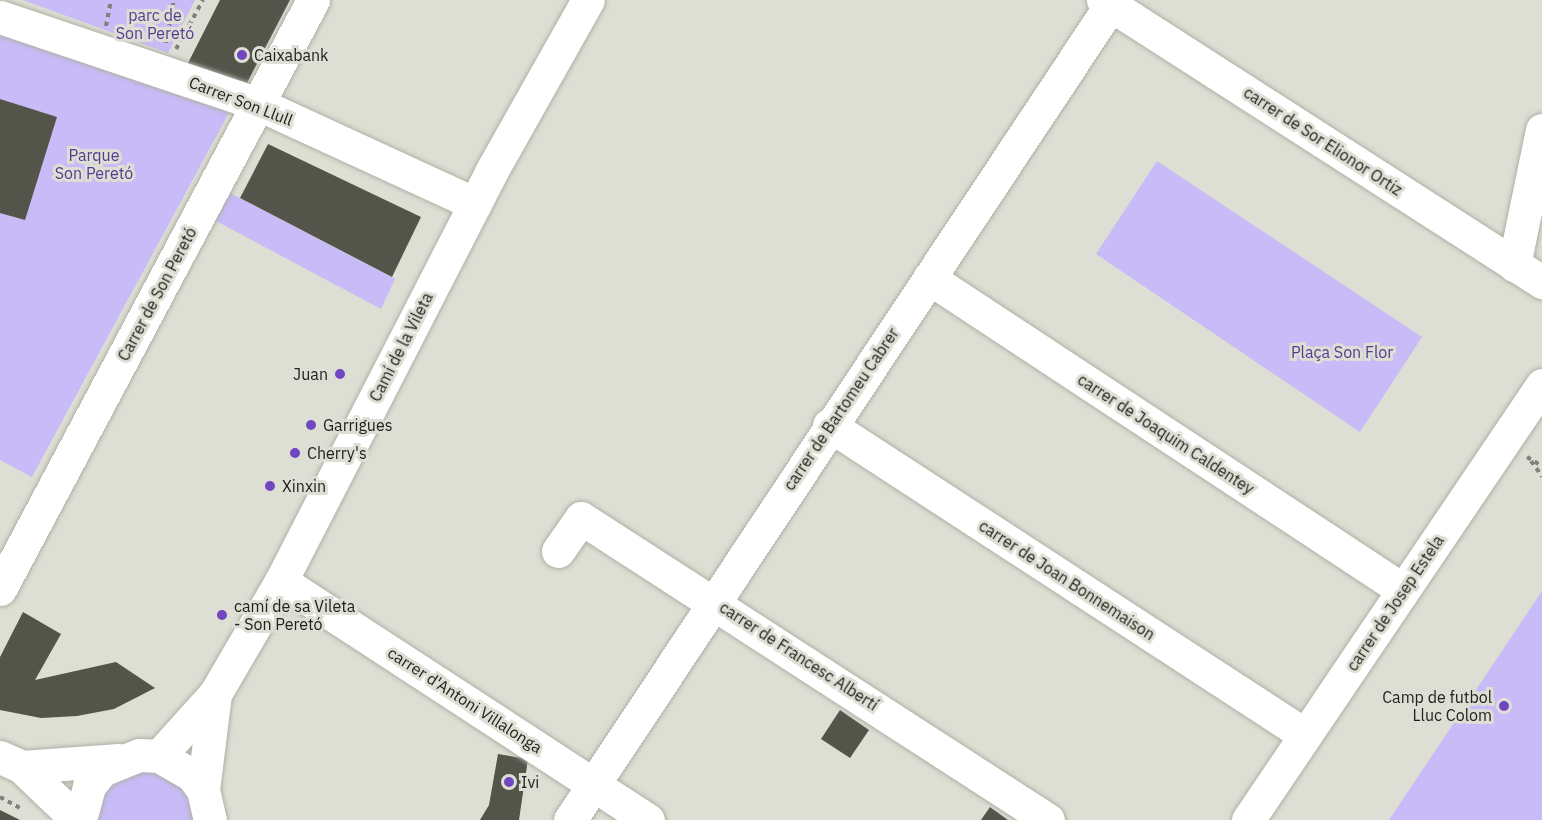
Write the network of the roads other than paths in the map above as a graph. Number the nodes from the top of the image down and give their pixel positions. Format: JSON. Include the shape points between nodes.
{"nodes":[{"id":1,"x":313,"y":0,"type":"edge"},
{"id":2,"x":588,"y":0,"type":"edge"},
{"id":3,"x":1109,"y":2,"type":"edge"},
{"id":4,"x":0,"y":17,"type":"edge"},
{"id":5,"x":258,"y":104,"type":"junction"},
{"id":6,"x":1542,"y":130,"type":"edge"},
{"id":7,"x":475,"y":204,"type":"junction"},
{"id":8,"x":1514,"y":265,"type":"junction"},
{"id":9,"x":929,"y":278,"type":"junction"},
{"id":10,"x":1542,"y":282,"type":"edge"},
{"id":11,"x":1542,"y":385,"type":"edge"},
{"id":12,"x":828,"y":425,"type":"junction"},
{"id":13,"x":558,"y":551,"type":"dead end"},
{"id":14,"x":281,"y":581,"type":"junction"},
{"id":15,"x":0,"y":589,"type":"edge"},
{"id":16,"x":1403,"y":590,"type":"junction"},
{"id":17,"x":715,"y":600,"type":"junction"},
{"id":18,"x":215,"y":694,"type":"junction"},
{"id":19,"x":1305,"y":735,"type":"junction"},
{"id":20,"x":159,"y":756,"type":"junction"},
{"id":21,"x":119,"y":760,"type":"junction"},
{"id":22,"x":11,"y":762,"type":"edge"},
{"id":23,"x":595,"y":785,"type":"junction"},
{"id":24,"x":207,"y":805,"type":"edge"},
{"id":25,"x":78,"y":820,"type":"edge"},
{"id":26,"x":570,"y":820,"type":"edge"},
{"id":27,"x":648,"y":820,"type":"edge"},
{"id":28,"x":1048,"y":820,"type":"edge"},
{"id":29,"x":1248,"y":820,"type":"edge"}],
"edges":[{"from":1,"to":5,"type":"street","name":"Carrer de Son Peretó"},
{"from":2,"to":7,"type":"street","name":"Camí de la Vileta"},
{"from":3,"to":8,"type":"street","name":"carrer de Sor Elionor Ortiz"},
{"from":3,"to":9,"type":"street","name":"carrer de Bartomeu Cabrer"},
{"from":4,"to":5,"type":"street","name":"Carrer Son Llull","via":[[163,61]]},
{"from":5,"to":7,"type":"street","name":"Carrer Son Llull"},
{"from":5,"to":15,"type":"street","name":"Carrer de Son Peretó"},
{"from":6,"to":8,"type":"street"},
{"from":7,"to":14,"type":"street","name":"Camí de la Vileta"},
{"from":8,"to":10,"type":"street","name":"carrer de Sor Elionor Ortiz"},
{"from":9,"to":12,"type":"street","name":"carrer de Bartomeu Cabrer"},
{"from":9,"to":16,"type":"street","name":"carrer de Joaquim Caldentey"},
{"from":11,"to":16,"type":"street","name":"carrer de Josep Estela"},
{"from":12,"to":17,"type":"street","name":"carrer de Bartomeu Cabrer"},
{"from":12,"to":19,"type":"street","name":"carrer de Joan Bonnemaison"},
{"from":13,"to":17,"type":"street","name":"carrer de Francesc Albertí","via":[[581,518]]},
{"from":14,"to":18,"type":"street","name":"Camí de la Vileta"},
{"from":14,"to":23,"type":"street","name":"carrer d'Antoni Villalonga"},
{"from":16,"to":19,"type":"street","name":"carrer de Josep Estela"},
{"from":17,"to":23,"type":"street","name":"carrer de Bartomeu Cabrer"},
{"from":17,"to":28,"type":"street","name":"carrer de Francesc Albertí"},
{"from":18,"to":20,"type":"street","name":"Camí de la Vileta"},
{"from":18,"to":24,"type":"street","name":"Camí de la Vileta"},
{"from":19,"to":29,"type":"street","name":"carrer de Josep Estela"},
{"from":20,"to":21,"type":"street"},
{"from":20,"to":24,"type":"street","via":[[177,763]]},
{"from":21,"to":22,"type":"street"},
{"from":21,"to":25,"type":"street","via":[[89,786]]},
{"from":22,"to":25,"type":"street"},
{"from":23,"to":26,"type":"street","name":"carrer de Bartomeu Cabrer"},
{"from":23,"to":27,"type":"street","name":"carrer d'Antoni Villalonga"}]}
